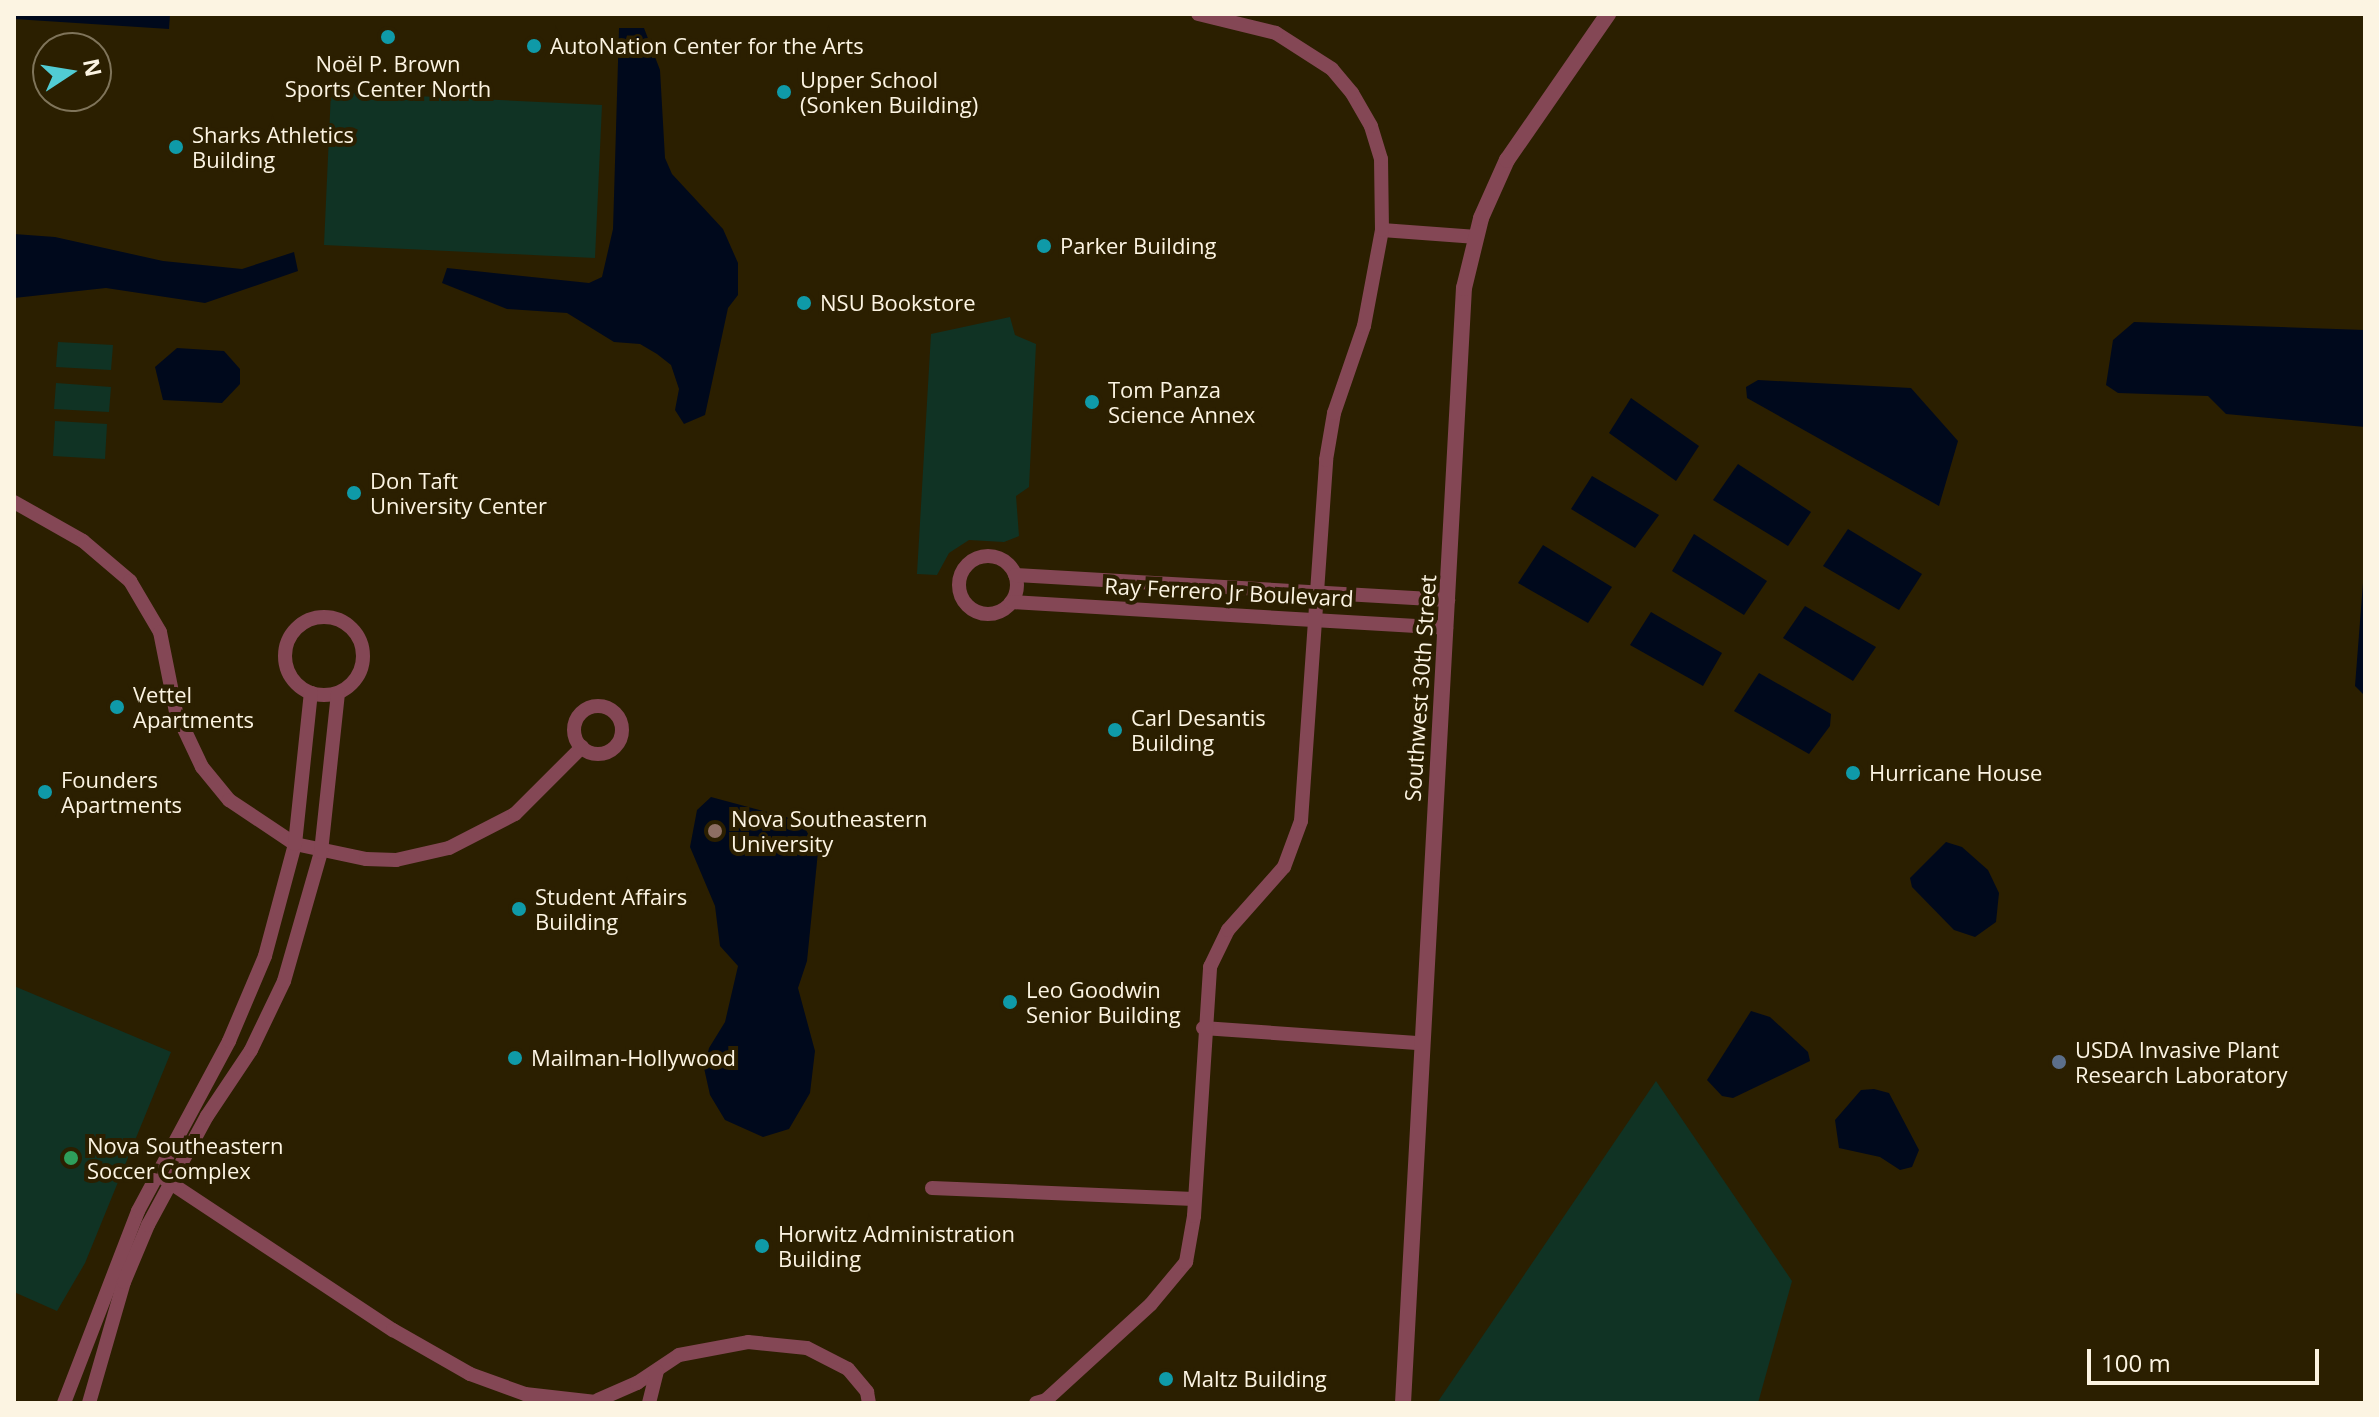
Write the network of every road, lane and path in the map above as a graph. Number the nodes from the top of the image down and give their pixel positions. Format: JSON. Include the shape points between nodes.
{"nodes":[{"id":1,"x":1198,"y":14,"type":"edge"},
{"id":2,"x":1608,"y":14,"type":"edge"},
{"id":3,"x":1382,"y":230,"type":"junction"},
{"id":4,"x":1477,"y":237,"type":"junction"},
{"id":5,"x":14,"y":502,"type":"edge"},
{"id":6,"x":1015,"y":575,"type":"junction"},
{"id":7,"x":1316,"y":592,"type":"junction"},
{"id":8,"x":1448,"y":600,"type":"junction"},
{"id":9,"x":1011,"y":602,"type":"junction"},
{"id":10,"x":1314,"y":618,"type":"junction"},
{"id":11,"x":1446,"y":628,"type":"junction"},
{"id":12,"x":311,"y":693,"type":"junction"},
{"id":13,"x":338,"y":693,"type":"junction"},
{"id":14,"x":582,"y":747,"type":"dead end"},
{"id":15,"x":295,"y":844,"type":"junction"},
{"id":16,"x":321,"y":852,"type":"junction"},
{"id":17,"x":1203,"y":1028,"type":"junction"},
{"id":18,"x":1420,"y":1043,"type":"junction"},
{"id":19,"x":162,"y":1178,"type":"junction"},
{"id":20,"x":932,"y":1188,"type":"dead end"},
{"id":21,"x":1194,"y":1199,"type":"junction"},
{"id":22,"x":658,"y":1371,"type":"junction"},
{"id":23,"x":601,"y":1401,"type":"edge"},
{"id":24,"x":67,"y":1402,"type":"edge"},
{"id":25,"x":89,"y":1403,"type":"edge"},
{"id":26,"x":649,"y":1403,"type":"edge"},
{"id":27,"x":869,"y":1403,"type":"edge"},
{"id":28,"x":1036,"y":1403,"type":"edge"},
{"id":29,"x":1403,"y":1403,"type":"edge"}],
"edges":[{"from":1,"to":3,"type":"street","via":[[1276,33],[1332,69],[1371,126],[1381,159]]},
{"from":2,"to":4,"type":"street","name":"Southwest 30th Street","via":[[1507,160]]},
{"from":3,"to":4,"type":"street"},
{"from":3,"to":7,"type":"street","via":[[1364,326],[1334,413]]},
{"from":4,"to":8,"type":"street","name":"Southwest 30th Street","via":[[1464,288]]},
{"from":5,"to":15,"type":"street","via":[[83,541],[130,581],[160,632],[176,712],[202,767],[239,808]]},
{"from":6,"to":7,"type":"street","name":"Ray Ferrero Jr Boulevard"},
{"from":6,"to":9,"type":"street"},
{"from":6,"to":9,"type":"street","via":[[1002,560],[982,556],[965,566],[959,585],[964,602],[979,612],[996,612]]},
{"from":7,"to":8,"type":"street","name":"Ray Ferrero Jr Boulevard"},
{"from":7,"to":10,"type":"street"},
{"from":8,"to":11,"type":"street","name":"Southwest 30th Street"},
{"from":9,"to":10,"type":"street","name":"Ray Ferrero Jr Boulevard"},
{"from":10,"to":11,"type":"street","name":"Ray Ferrero Jr Boulevard"},
{"from":10,"to":17,"type":"street","via":[[1295,845],[1284,867],[1242,912],[1217,949]]},
{"from":11,"to":18,"type":"street","name":"Southwest 30th Street"},
{"from":12,"to":13,"type":"street"},
{"from":12,"to":13,"type":"street","via":[[292,678],[287,644],[301,624],[324,617],[346,624],[361,643],[362,667]]},
{"from":12,"to":15,"type":"street"},
{"from":13,"to":16,"type":"street"},
{"from":14,"to":16,"type":"street","via":[[515,814],[449,848],[396,860]]},
{"from":15,"to":16,"type":"street"},
{"from":15,"to":19,"type":"street","via":[[265,956]]},
{"from":16,"to":19,"type":"street","via":[[303,926],[269,1016]]},
{"from":17,"to":18,"type":"street"},
{"from":17,"to":21,"type":"street"},
{"from":18,"to":29,"type":"street","name":"Southwest 30th Street"},
{"from":19,"to":23,"type":"street","via":[[393,1330],[470,1374],[525,1394]]},
{"from":19,"to":24,"type":"street"},
{"from":19,"to":25,"type":"street","via":[[124,1282]]},
{"from":20,"to":21,"type":"street"},
{"from":21,"to":28,"type":"street","via":[[1186,1262],[1141,1314],[1046,1400]]},
{"from":22,"to":23,"type":"street"},
{"from":22,"to":26,"type":"street"},
{"from":22,"to":27,"type":"street","via":[[679,1355],[703,1348],[748,1342],[807,1348],[848,1369],[867,1392]]}]}
